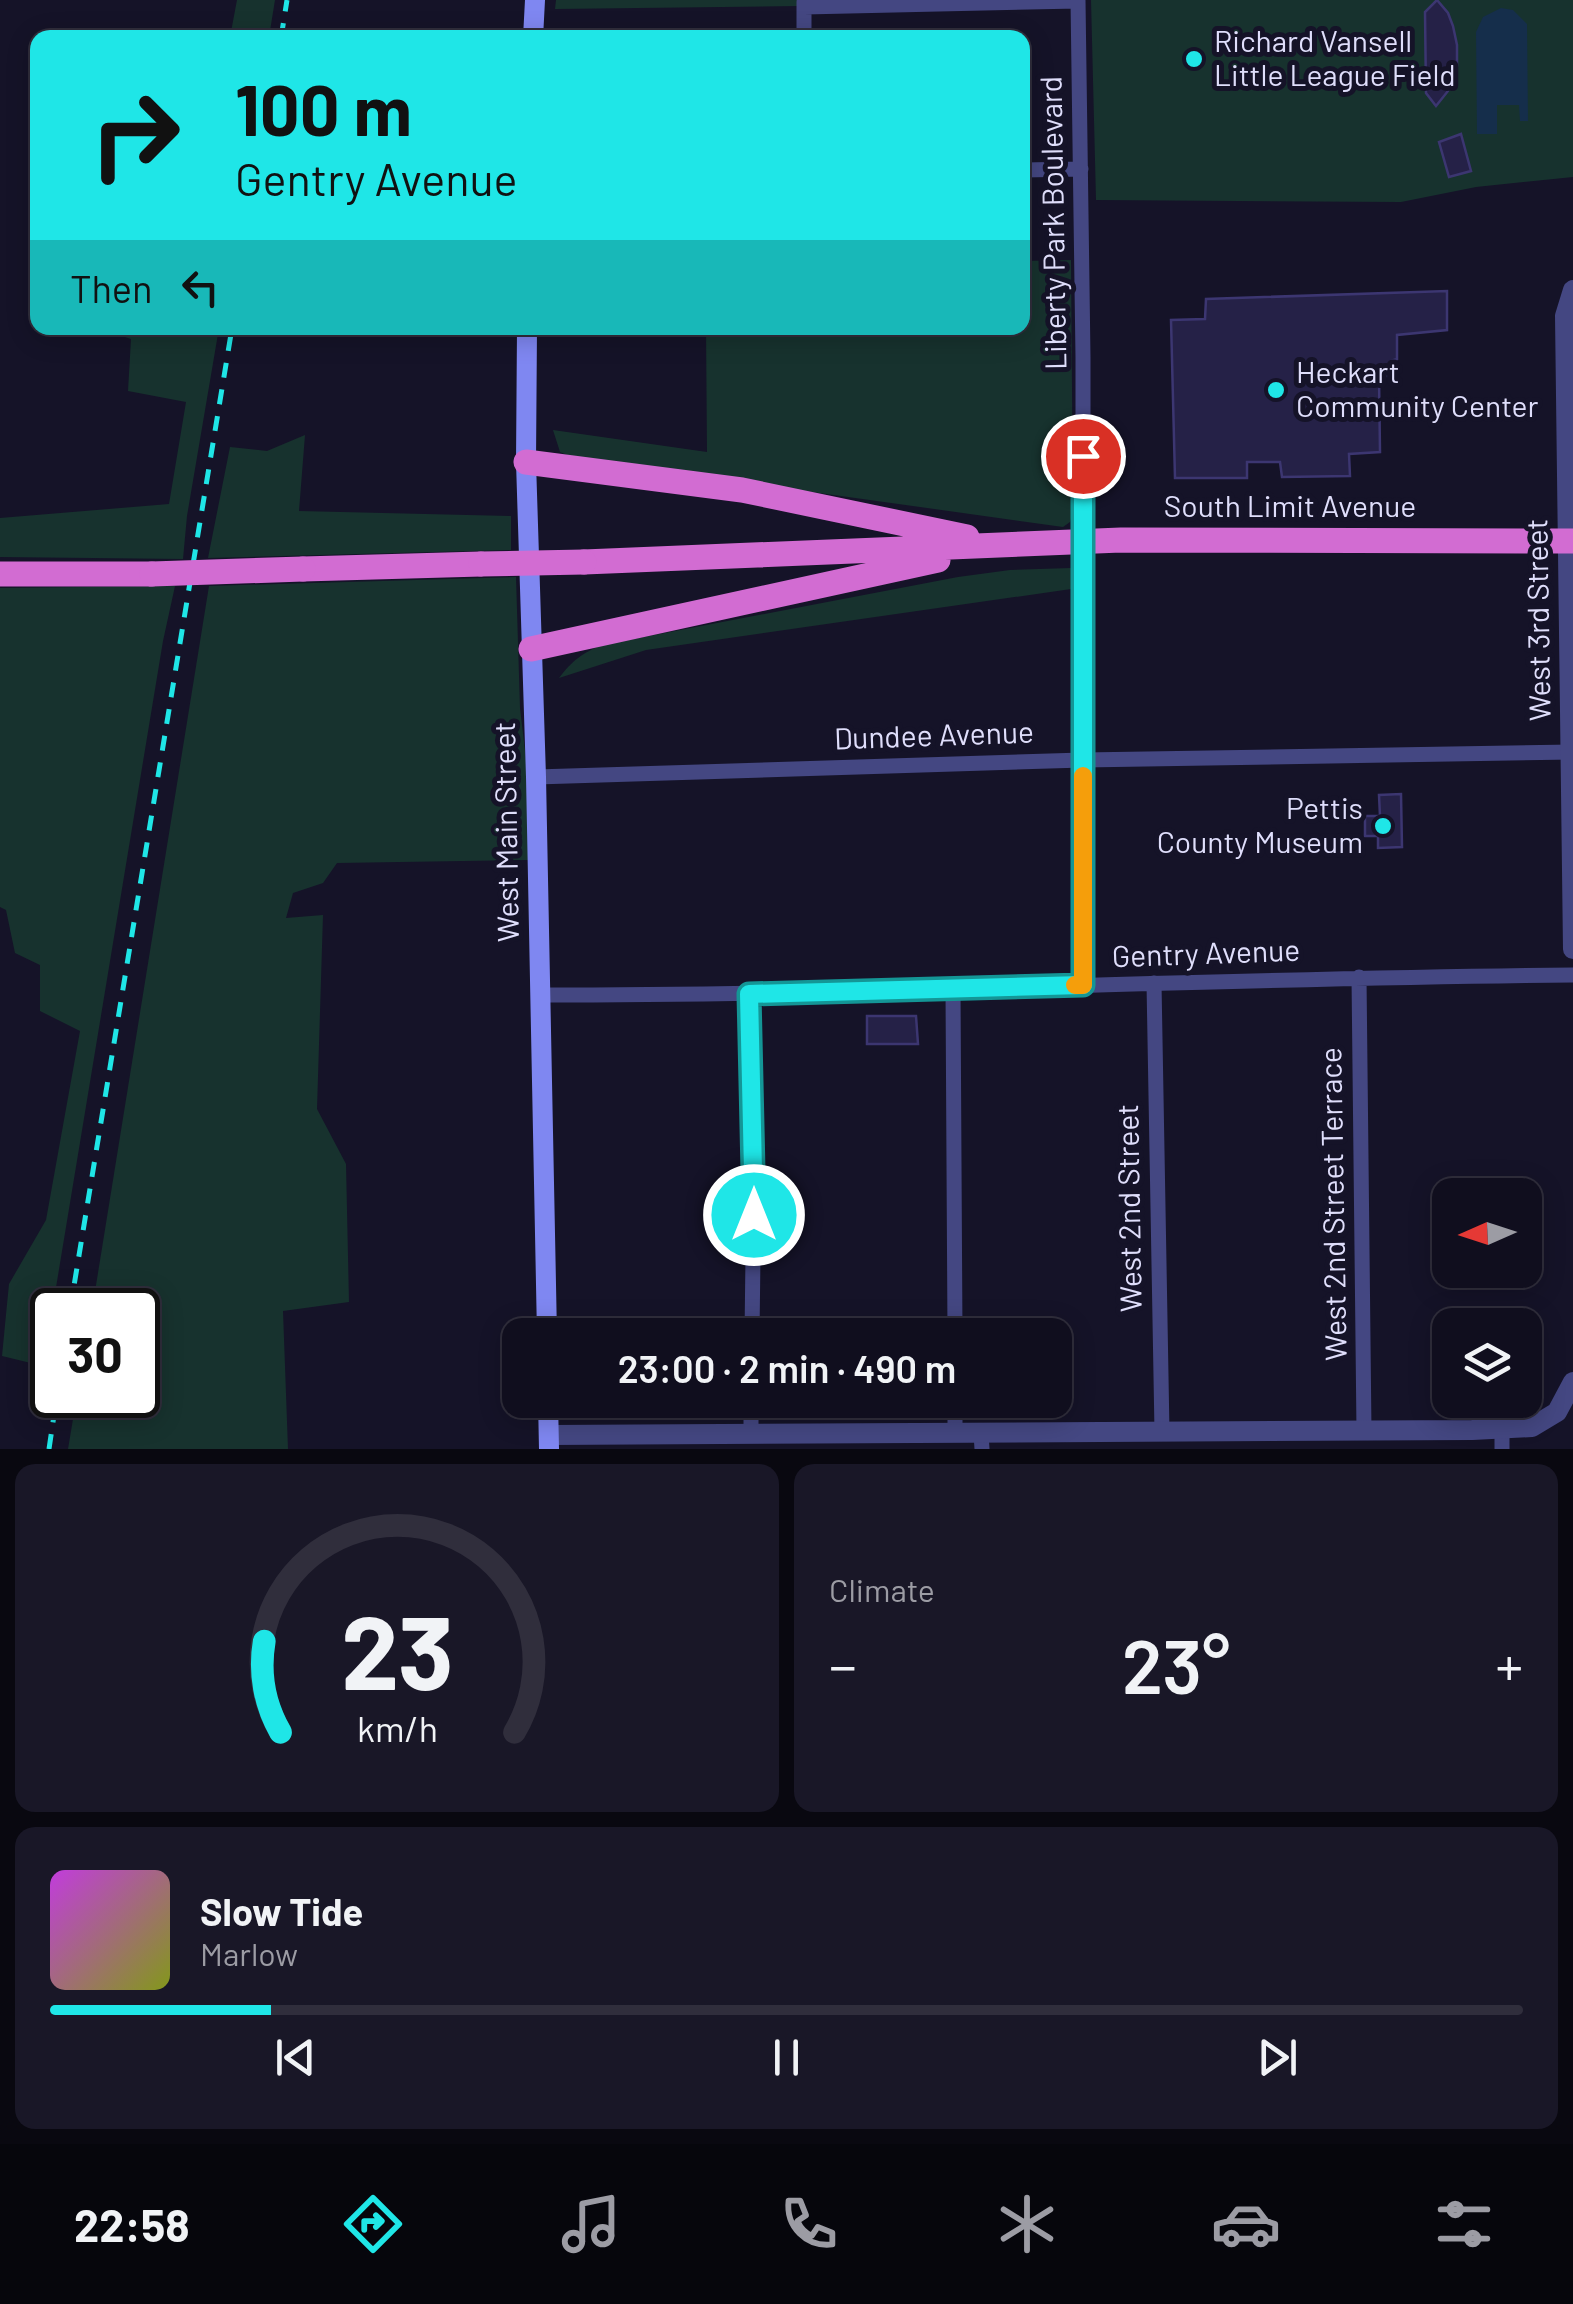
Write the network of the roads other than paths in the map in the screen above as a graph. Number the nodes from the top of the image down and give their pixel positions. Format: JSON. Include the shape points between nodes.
{"nodes":[{"id":1,"x":535,"y":0,"type":"edge"},
{"id":2,"x":1078,"y":1,"type":"edge"},
{"id":3,"x":804,"y":4,"type":"edge"},
{"id":4,"x":533,"y":30,"type":"edge"},
{"id":5,"x":804,"y":30,"type":"edge"},
{"id":6,"x":1030,"y":170,"type":"edge"},
{"id":7,"x":1081,"y":170,"type":"junction"},
{"id":8,"x":1573,"y":290,"type":"edge"},
{"id":9,"x":527,"y":335,"type":"edge"},
{"id":10,"x":526,"y":462,"type":"junction"},
{"id":11,"x":1083,"y":540,"type":"junction"},
{"id":12,"x":1570,"y":541,"type":"edge"},
{"id":13,"x":1006,"y":545,"type":"junction"},
{"id":14,"x":0,"y":574,"type":"edge"},
{"id":15,"x":532,"y":649,"type":"junction"},
{"id":16,"x":1572,"y":752,"type":"edge"},
{"id":17,"x":1083,"y":760,"type":"junction"},
{"id":18,"x":536,"y":777,"type":"junction"},
{"id":19,"x":1573,"y":950,"type":"edge"},
{"id":20,"x":1573,"y":975,"type":"edge"},
{"id":21,"x":1359,"y":977,"type":"junction"},
{"id":22,"x":1154,"y":983,"type":"junction"},
{"id":23,"x":1083,"y":985,"type":"junction"},
{"id":24,"x":954,"y":989,"type":"junction"},
{"id":25,"x":749,"y":994,"type":"junction"},
{"id":26,"x":540,"y":995,"type":"junction"},
{"id":27,"x":547,"y":1318,"type":"edge"},
{"id":28,"x":752,"y":1318,"type":"edge"},
{"id":29,"x":954,"y":1318,"type":"edge"},
{"id":30,"x":1570,"y":1392,"type":"edge"},
{"id":31,"x":751,"y":1418,"type":"edge"},
{"id":32,"x":955,"y":1418,"type":"edge"},
{"id":33,"x":1364,"y":1431,"type":"junction"},
{"id":34,"x":1162,"y":1432,"type":"junction"},
{"id":35,"x":955,"y":1433,"type":"junction"},
{"id":36,"x":751,"y":1434,"type":"junction"},
{"id":37,"x":1502,"y":1439,"type":"edge"},
{"id":38,"x":796,"y":1441,"type":"edge"},
{"id":39,"x":982,"y":1441,"type":"edge"},
{"id":40,"x":549,"y":1442,"type":"edge"}],
"edges":[{"from":1,"to":4,"type":"main road"},
{"from":2,"to":3,"type":"street"},
{"from":2,"to":7,"type":"street","name":"Liberty Park Boulevard"},
{"from":3,"to":5,"type":"street"},
{"from":6,"to":7,"type":"street"},
{"from":7,"to":11,"type":"street","name":"Liberty Park Boulevard"},
{"from":8,"to":12,"type":"street","name":"West 3rd Street","via":[[1566,316]]},
{"from":9,"to":10,"type":"main road","name":"West Main Street"},
{"from":10,"to":13,"type":"highway","via":[[742,490]]},
{"from":10,"to":15,"type":"main road","name":"West Main Street"},
{"from":11,"to":12,"type":"highway","name":"South Limit Avenue"},
{"from":11,"to":13,"type":"highway","name":"South Limit Avenue"},
{"from":11,"to":17,"type":"street","name":"Liberty Park Boulevard"},
{"from":12,"to":16,"type":"street","name":"West 3rd Street"},
{"from":13,"to":14,"type":"highway","bridge":true},
{"from":13,"to":15,"type":"highway"},
{"from":15,"to":18,"type":"main road","name":"West Main Street"},
{"from":16,"to":17,"type":"street","name":"Dundee Avenue"},
{"from":16,"to":19,"type":"street","name":"West 3rd Street"},
{"from":17,"to":18,"type":"street","name":"Dundee Avenue"},
{"from":17,"to":23,"type":"street","name":"Liberty Park Boulevard"},
{"from":18,"to":26,"type":"main road","name":"West Main Street"},
{"from":20,"to":21,"type":"street","name":"Gentry Avenue"},
{"from":21,"to":22,"type":"street","name":"Gentry Avenue"},
{"from":21,"to":33,"type":"street","name":"West 2nd Street Terrace"},
{"from":22,"to":23,"type":"street","name":"Gentry Avenue"},
{"from":22,"to":34,"type":"street","name":"West 2nd Street"},
{"from":23,"to":24,"type":"street","name":"Gentry Avenue"},
{"from":24,"to":25,"type":"street","name":"Gentry Avenue"},
{"from":24,"to":29,"type":"street"},
{"from":25,"to":26,"type":"street","name":"Gentry Avenue"},
{"from":25,"to":28,"type":"street"},
{"from":26,"to":27,"type":"main road","name":"West Main Street"},
{"from":30,"to":37,"type":"street","via":[[1557,1412]]},
{"from":31,"to":36,"type":"street"},
{"from":32,"to":35,"type":"street"},
{"from":33,"to":34,"type":"street"},
{"from":33,"to":37,"type":"street"},
{"from":34,"to":39,"type":"street"},
{"from":35,"to":38,"type":"street"},
{"from":35,"to":39,"type":"street"},
{"from":36,"to":38,"type":"street"},
{"from":36,"to":40,"type":"street"}]}
